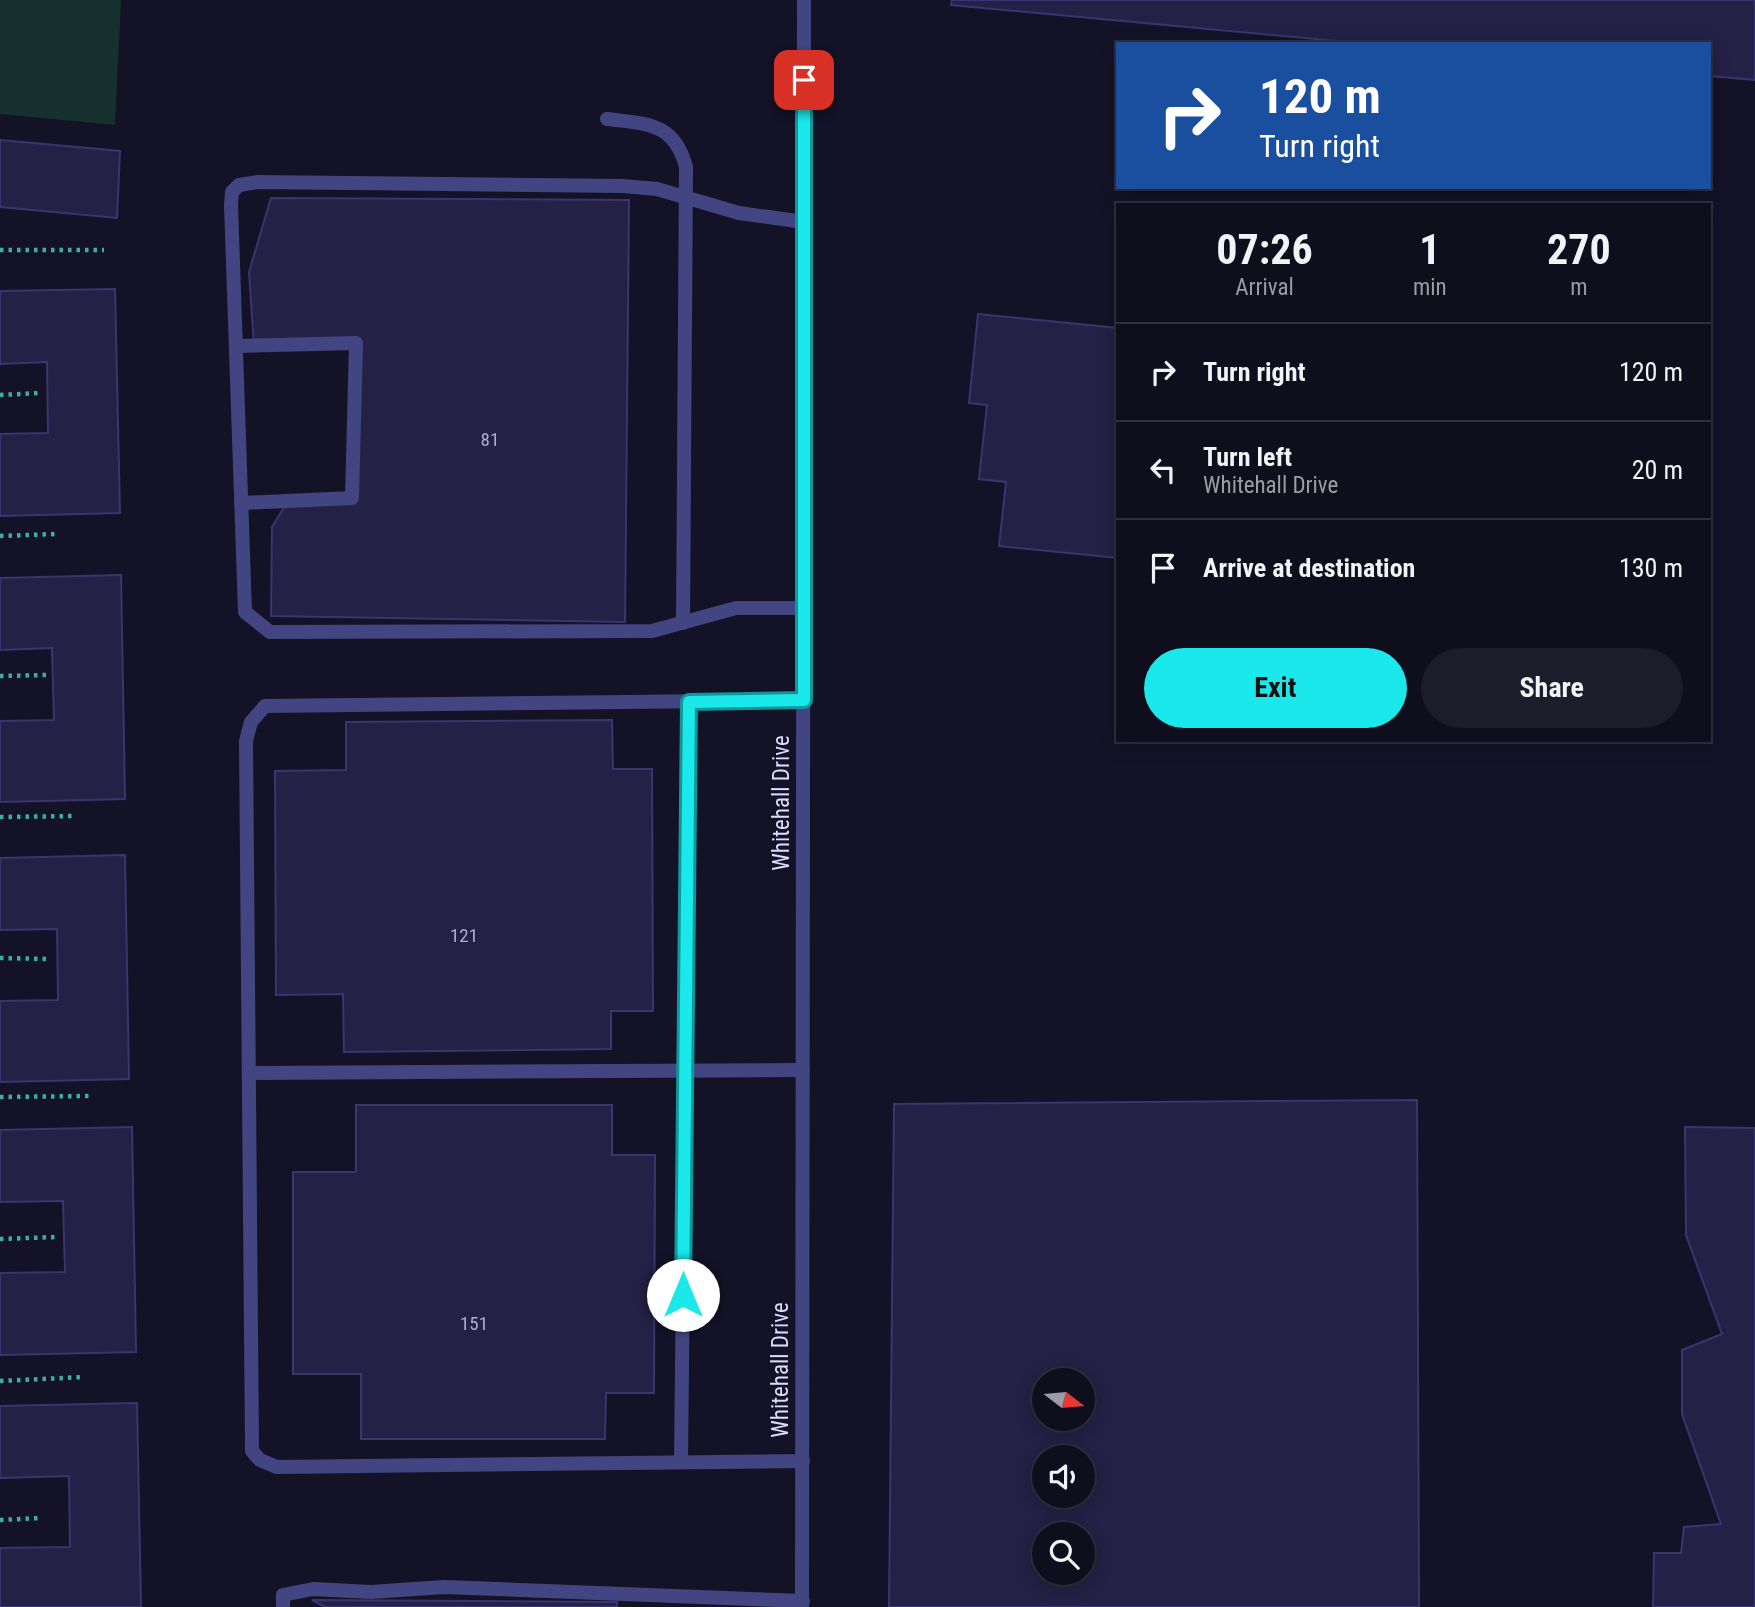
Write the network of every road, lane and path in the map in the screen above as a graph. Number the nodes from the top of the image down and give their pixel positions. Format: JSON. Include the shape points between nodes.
{"nodes":[{"id":1,"x":804,"y":0,"type":"edge"},
{"id":2,"x":607,"y":119,"type":"dead end"},
{"id":3,"x":687,"y":200,"type":"junction"},
{"id":4,"x":804,"y":222,"type":"junction"},
{"id":5,"x":0,"y":250,"type":"edge"},
{"id":6,"x":104,"y":250,"type":"dead end"},
{"id":7,"x":236,"y":346,"type":"junction"},
{"id":8,"x":40,"y":393,"type":"dead end"},
{"id":9,"x":0,"y":395,"type":"edge"},
{"id":10,"x":241,"y":503,"type":"junction"},
{"id":11,"x":55,"y":534,"type":"dead end"},
{"id":12,"x":0,"y":536,"type":"edge"},
{"id":13,"x":804,"y":608,"type":"junction"},
{"id":14,"x":683,"y":623,"type":"junction"},
{"id":15,"x":46,"y":675,"type":"dead end"},
{"id":16,"x":0,"y":676,"type":"edge"},
{"id":17,"x":804,"y":700,"type":"junction"},
{"id":18,"x":689,"y":702,"type":"junction"},
{"id":19,"x":75,"y":816,"type":"dead end"},
{"id":20,"x":0,"y":817,"type":"edge"},
{"id":21,"x":0,"y":958,"type":"edge"},
{"id":22,"x":51,"y":959,"type":"dead end"},
{"id":23,"x":803,"y":1070,"type":"junction"},
{"id":24,"x":685,"y":1071,"type":"junction"},
{"id":25,"x":249,"y":1073,"type":"junction"},
{"id":26,"x":90,"y":1096,"type":"dead end"},
{"id":27,"x":0,"y":1097,"type":"edge"},
{"id":28,"x":56,"y":1237,"type":"dead end"},
{"id":29,"x":0,"y":1239,"type":"edge"},
{"id":30,"x":84,"y":1377,"type":"dead end"},
{"id":31,"x":0,"y":1381,"type":"edge"},
{"id":32,"x":803,"y":1461,"type":"junction"},
{"id":33,"x":681,"y":1462,"type":"junction"},
{"id":34,"x":41,"y":1518,"type":"dead end"},
{"id":35,"x":0,"y":1520,"type":"edge"},
{"id":36,"x":682,"y":1601,"type":"edge"},
{"id":37,"x":803,"y":1604,"type":"edge"},
{"id":38,"x":283,"y":1607,"type":"edge"}],
"edges":[{"from":1,"to":4,"type":"street","name":"Whitehall Drive"},
{"from":2,"to":3,"type":"street","via":[[652,125],[672,137],[681,148],[686,167]]},
{"from":3,"to":4,"type":"street"},
{"from":3,"to":7,"type":"street","via":[[657,189],[623,186],[239,184],[232,192],[231,205]]},
{"from":3,"to":14,"type":"street"},
{"from":4,"to":13,"type":"street","name":"Whitehall Drive"},
{"from":5,"to":6,"type":"path"},
{"from":7,"to":10,"type":"street"},
{"from":7,"to":10,"type":"street","via":[[356,344],[352,498]]},
{"from":8,"to":9,"type":"path"},
{"from":10,"to":14,"type":"street","via":[[244,612],[270,632],[652,631]]},
{"from":11,"to":12,"type":"path"},
{"from":13,"to":14,"type":"street","via":[[736,608]]},
{"from":13,"to":17,"type":"street","name":"Whitehall Drive"},
{"from":15,"to":16,"type":"path"},
{"from":17,"to":18,"type":"street"},
{"from":17,"to":23,"type":"street","name":"Whitehall Drive"},
{"from":18,"to":24,"type":"street"},
{"from":18,"to":25,"type":"street","via":[[265,706],[251,722],[246,741]]},
{"from":19,"to":20,"type":"path"},
{"from":21,"to":22,"type":"path"},
{"from":23,"to":24,"type":"street"},
{"from":23,"to":32,"type":"street","name":"Whitehall Drive"},
{"from":24,"to":25,"type":"street"},
{"from":24,"to":33,"type":"street"},
{"from":25,"to":33,"type":"street","via":[[252,1451],[260,1460],[277,1467]]},
{"from":26,"to":27,"type":"path"},
{"from":28,"to":29,"type":"path"},
{"from":30,"to":31,"type":"path"},
{"from":32,"to":33,"type":"street"},
{"from":32,"to":37,"type":"street","name":"Whitehall Drive"},
{"from":34,"to":35,"type":"path"},
{"from":36,"to":37,"type":"street"},
{"from":36,"to":38,"type":"street","via":[[444,1587],[371,1592],[313,1589],[283,1595]]}]}
